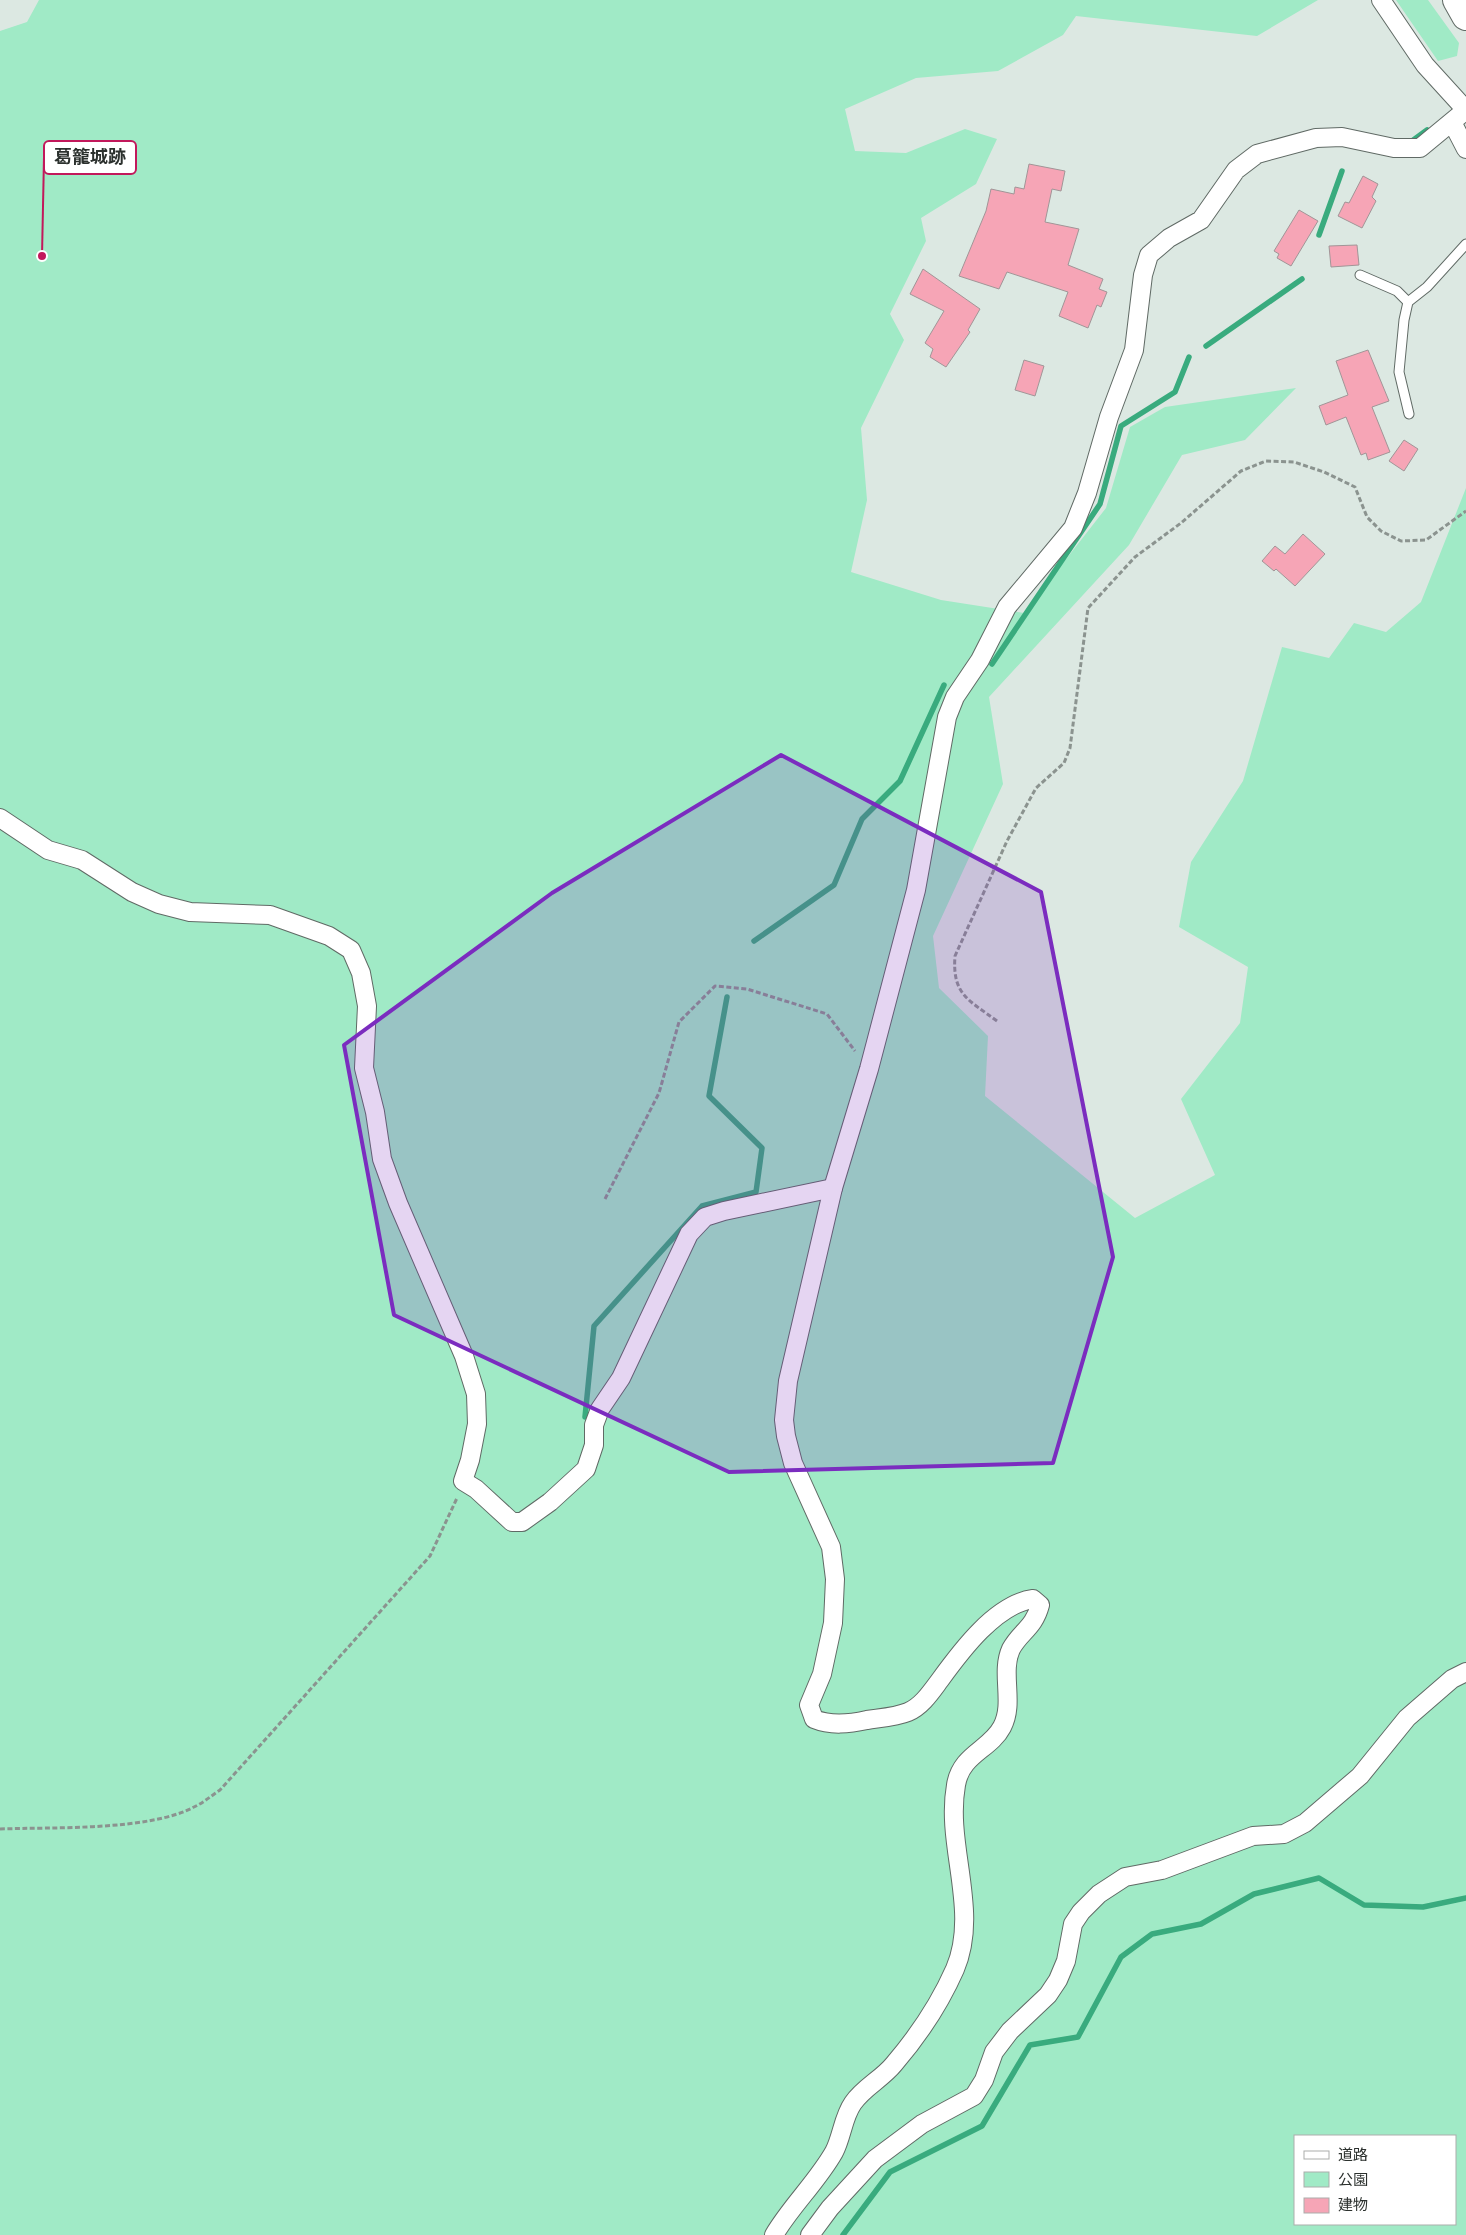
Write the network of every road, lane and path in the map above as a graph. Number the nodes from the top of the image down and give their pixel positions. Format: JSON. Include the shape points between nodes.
{"nodes":[{"id":1,"x":1381,"y":0,"type":"edge"},
{"id":2,"x":1456,"y":0,"type":"edge"},
{"id":3,"x":1466,"y":16,"type":"edge"},
{"id":4,"x":1466,"y":110,"type":"edge"},
{"id":5,"x":1452,"y":124,"type":"junction"},
{"id":6,"x":1466,"y":149,"type":"edge"},
{"id":7,"x":1466,"y":244,"type":"edge"},
{"id":8,"x":1360,"y":274,"type":"dead end"},
{"id":9,"x":1408,"y":302,"type":"junction"},
{"id":10,"x":1409,"y":414,"type":"dead end"},
{"id":11,"x":1466,"y":511,"type":"edge"},
{"id":12,"x":0,"y":818,"type":"edge"},
{"id":13,"x":996,"y":1021,"type":"dead end"},
{"id":14,"x":869,"y":1069,"type":"junction"},
{"id":15,"x":833,"y":1188,"type":"junction"},
{"id":16,"x":605,"y":1199,"type":"dead end"},
{"id":17,"x":463,"y":1481,"type":"junction"},
{"id":18,"x":1466,"y":1672,"type":"edge"},
{"id":19,"x":0,"y":1829,"type":"edge"},
{"id":20,"x":774,"y":2235,"type":"edge"},
{"id":21,"x":810,"y":2235,"type":"edge"}],
"edges":[{"from":1,"to":4,"type":"street","via":[[1425,65]]},
{"from":2,"to":3,"type":"highway"},
{"from":4,"to":5,"type":"street"},
{"from":5,"to":6,"type":"street"},
{"from":5,"to":14,"type":"street","via":[[1420,148],[1394,148],[1342,137],[1316,138],[1257,154],[1236,170],[1201,220],[1169,238],[1149,255],[1143,274],[1134,350],[1109,417],[1087,493],[1072,528],[1007,607],[946,717],[916,890]]},
{"from":7,"to":9,"type":"lane","via":[[1427,287]]},
{"from":8,"to":9,"type":"lane","via":[[1397,291]]},
{"from":9,"to":10,"type":"lane","via":[[1399,372]]},
{"from":11,"to":13,"type":"path","via":[[1426,540],[1401,541],[1381,531],[1367,517],[1355,487],[1294,462],[1266,461],[1241,471],[1181,523],[1135,557],[1088,608],[1070,748],[1064,763],[1036,788],[955,956],[954,974],[962,995]]},
{"from":12,"to":17,"type":"street","via":[[48,850],[82,860],[132,892],[159,904],[190,912],[270,915],[329,936],[351,950],[361,974],[367,1006],[364,1068],[382,1159],[464,1356],[476,1394],[477,1424]]},
{"from":14,"to":15,"type":"street"},
{"from":14,"to":16,"type":"path","via":[[827,1014],[747,989],[715,986],[679,1022],[659,1093]]},
{"from":15,"to":17,"type":"street","via":[[724,1211],[705,1218],[689,1234],[621,1378],[600,1409],[586,1469],[550,1502],[522,1522],[512,1522]]},
{"from":15,"to":20,"type":"street","via":[[788,1381],[784,1420],[793,1463],[831,1547],[835,1579],[832,1631],[822,1674],[809,1705],[814,1719],[822,1723],[848,1724],[908,1712],[923,1702],[962,1651],[1006,1608],[1022,1600],[1033,1599],[1040,1605],[1031,1626],[1012,1649],[1003,1726],[995,1738],[972,1754],[956,1784],[954,1813],[965,1925],[956,1967],[932,2012],[893,2066],[865,2088],[851,2105],[834,2152]]},
{"from":17,"to":19,"type":"path","via":[[430,1556],[220,1790],[194,1808],[165,1818],[104,1826]]},
{"from":18,"to":21,"type":"street","via":[[1452,1679],[1407,1718],[1360,1776],[1305,1823],[1284,1834],[1253,1836],[1162,1870],[1125,1877],[1099,1894],[1073,1924],[1066,1961],[1058,1980],[1048,1995],[1010,2030],[999,2045],[974,2096],[922,2124],[875,2159]]}]}
